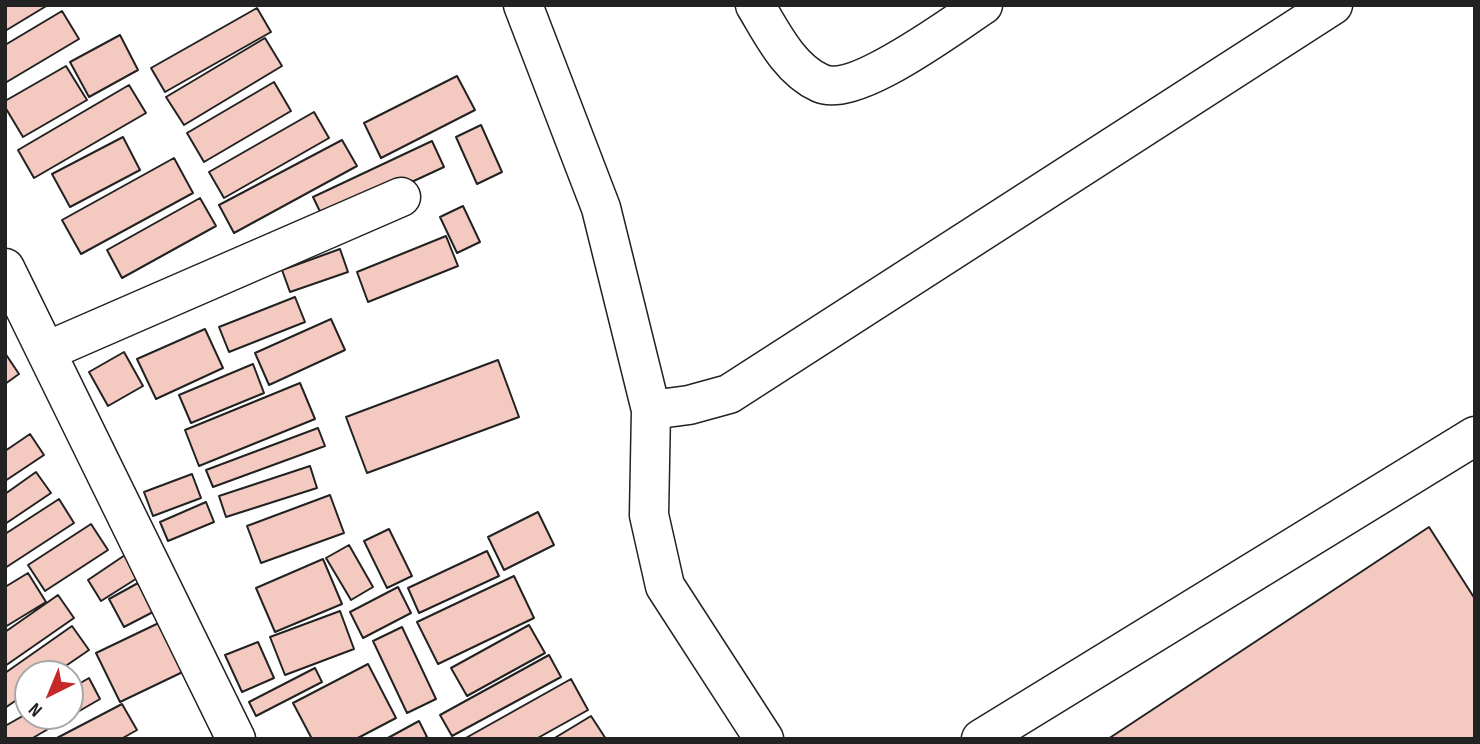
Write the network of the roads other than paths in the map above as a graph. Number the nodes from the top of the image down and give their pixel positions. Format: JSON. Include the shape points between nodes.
{"nodes":[{"id":1,"x":523,"y":5,"type":"edge"},
{"id":2,"x":755,"y":5,"type":"edge"},
{"id":3,"x":983,"y":5,"type":"edge"},
{"id":4,"x":1333,"y":5,"type":"edge"},
{"id":5,"x":401,"y":197,"type":"dead end"},
{"id":6,"x":5,"y":268,"type":"edge"},
{"id":7,"x":47,"y":351,"type":"junction"},
{"id":8,"x":651,"y":410,"type":"junction"},
{"id":9,"x":1475,"y":436,"type":"edge"},
{"id":10,"x":236,"y":739,"type":"edge"},
{"id":11,"x":764,"y":739,"type":"edge"},
{"id":12,"x":981,"y":739,"type":"edge"}],
"edges":[{"from":1,"to":8,"type":"street","via":[[601,208]]},
{"from":2,"to":3,"type":"street","via":[[786,56],[822,84],[841,85],[887,67]]},
{"from":4,"to":8,"type":"street","via":[[729,394]]},
{"from":5,"to":7,"type":"street"},
{"from":6,"to":7,"type":"street"},
{"from":7,"to":10,"type":"street"},
{"from":8,"to":11,"type":"street","via":[[649,515],[665,586]]},
{"from":9,"to":12,"type":"street"}]}
